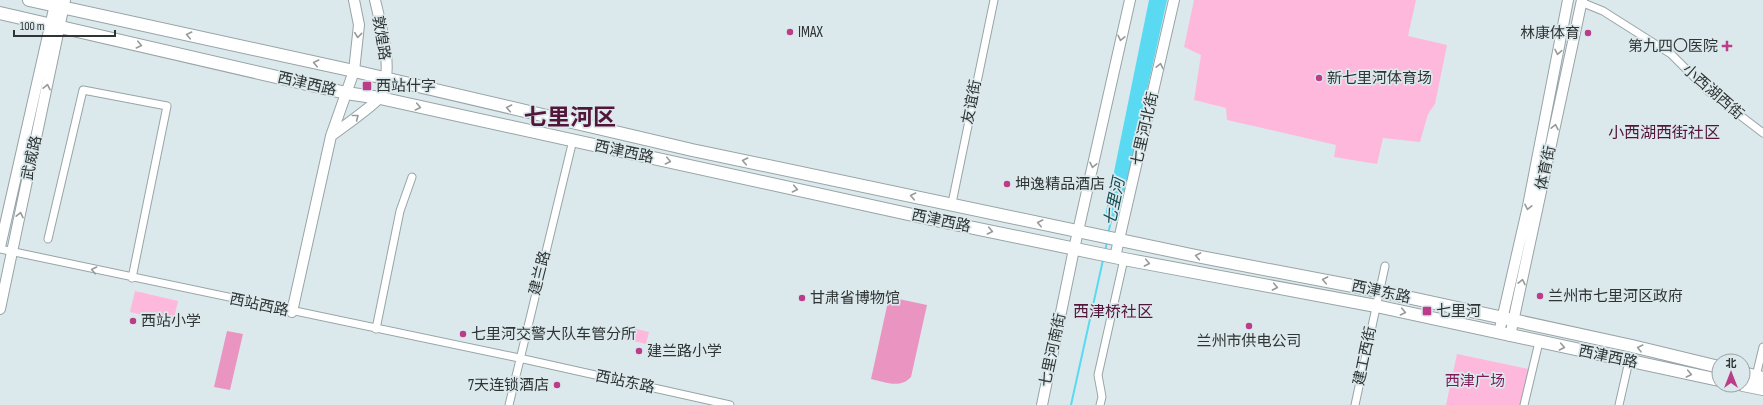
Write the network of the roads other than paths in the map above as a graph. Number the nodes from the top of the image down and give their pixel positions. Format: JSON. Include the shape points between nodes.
{"nodes":[{"id":1,"x":30,"y":0,"type":"edge"},
{"id":2,"x":354,"y":0,"type":"edge"},
{"id":3,"x":375,"y":0,"type":"edge"},
{"id":4,"x":994,"y":0,"type":"edge"},
{"id":5,"x":1130,"y":0,"type":"edge"},
{"id":6,"x":1174,"y":0,"type":"edge"},
{"id":7,"x":1568,"y":0,"type":"edge"},
{"id":8,"x":1581,"y":1,"type":"edge"},
{"id":9,"x":60,"y":3,"type":"edge"},
{"id":10,"x":0,"y":13,"type":"edge"},
{"id":11,"x":55,"y":26,"type":"junction"},
{"id":12,"x":354,"y":71,"type":"junction"},
{"id":13,"x":386,"y":80,"type":"junction"},
{"id":14,"x":346,"y":93,"type":"junction"},
{"id":15,"x":380,"y":98,"type":"junction"},
{"id":16,"x":1763,"y":133,"type":"edge"},
{"id":17,"x":331,"y":136,"type":"junction"},
{"id":18,"x":573,"y":140,"type":"junction"},
{"id":19,"x":412,"y":177,"type":"dead end"},
{"id":20,"x":948,"y":203,"type":"junction"},
{"id":21,"x":940,"y":221,"type":"junction"},
{"id":22,"x":1078,"y":232,"type":"junction"},
{"id":23,"x":48,"y":239,"type":"dead end"},
{"id":24,"x":1116,"y":240,"type":"junction"},
{"id":25,"x":0,"y":248,"type":"edge"},
{"id":26,"x":1074,"y":249,"type":"junction"},
{"id":27,"x":12,"y":253,"type":"junction"},
{"id":28,"x":1116,"y":257,"type":"junction"},
{"id":29,"x":1385,"y":266,"type":"dead end"},
{"id":30,"x":132,"y":278,"type":"junction"},
{"id":31,"x":1379,"y":291,"type":"junction"},
{"id":32,"x":1376,"y":306,"type":"junction"},
{"id":33,"x":0,"y":309,"type":"edge"},
{"id":34,"x":292,"y":312,"type":"junction"},
{"id":35,"x":1508,"y":319,"type":"junction"},
{"id":36,"x":376,"y":329,"type":"junction"},
{"id":37,"x":1502,"y":334,"type":"junction"},
{"id":38,"x":1539,"y":342,"type":"junction"},
{"id":39,"x":1763,"y":347,"type":"edge"},
{"id":40,"x":519,"y":358,"type":"junction"},
{"id":41,"x":1629,"y":362,"type":"junction"},
{"id":42,"x":1711,"y":365,"type":"edge"},
{"id":43,"x":1759,"y":377,"type":"edge"},
{"id":44,"x":1711,"y":378,"type":"edge"},
{"id":45,"x":1751,"y":387,"type":"edge"},
{"id":46,"x":1763,"y":389,"type":"edge"},
{"id":47,"x":509,"y":405,"type":"edge"},
{"id":48,"x":730,"y":405,"type":"edge"},
{"id":49,"x":1042,"y":405,"type":"edge"},
{"id":50,"x":1100,"y":405,"type":"edge"},
{"id":51,"x":1355,"y":405,"type":"edge"},
{"id":52,"x":1524,"y":405,"type":"edge"},
{"id":53,"x":1619,"y":405,"type":"edge"}],
"edges":[{"from":1,"to":9,"type":"main road","name":"西津西路"},
{"from":2,"to":12,"type":"street","name":"敦煌路","one_way":true,"via":[[359,25]]},
{"from":3,"to":13,"type":"street","name":"敦煌路","via":[[384,44]]},
{"from":4,"to":20,"type":"street","name":"友谊街"},
{"from":5,"to":22,"type":"street","one_way":true},
{"from":24,"to":6,"type":"street","name":"七里河北街","one_way":true},
{"from":7,"to":35,"type":"street","name":"体育街","one_way":true},
{"from":8,"to":16,"type":"street","name":"小西湖西街","via":[[1602,11],[1671,54],[1708,91]]},
{"from":35,"to":8,"type":"street","name":"体育街","one_way":true},
{"from":9,"to":11,"type":"street","name":"武威路"},
{"from":12,"to":9,"type":"main road","name":"西津西路","one_way":true},
{"from":10,"to":11,"type":"main road","name":"西津西路"},
{"from":11,"to":14,"type":"main road","name":"西津西路","one_way":true},
{"from":11,"to":25,"type":"street","name":"武威路"},
{"from":27,"to":11,"type":"street","name":"武威路","one_way":true},
{"from":12,"to":13,"type":"main road","name":"西津西路"},
{"from":12,"to":14,"type":"street","name":"敦煌路"},
{"from":13,"to":15,"type":"street","name":"敦煌路"},
{"from":20,"to":13,"type":"main road","name":"西津西路","one_way":true,"via":[[698,151]]},
{"from":14,"to":15,"type":"main road","name":"西津西路"},
{"from":14,"to":17,"type":"street","name":"敦煌路"},
{"from":17,"to":15,"type":"street","one_way":true},
{"from":15,"to":18,"type":"main road","name":"西津西路","one_way":true},
{"from":17,"to":34,"type":"street","name":"敦煌路"},
{"from":18,"to":21,"type":"main road","name":"西津西路","one_way":true},
{"from":18,"to":40,"type":"street","name":"建兰路"},
{"from":19,"to":36,"type":"street","via":[[400,211]]},
{"from":20,"to":21,"type":"main road"},
{"from":22,"to":20,"type":"main road","name":"西津西路","one_way":true},
{"from":21,"to":26,"type":"main road","name":"西津西路","one_way":true},
{"from":22,"to":24,"type":"main road","name":"西津西路"},
{"from":22,"to":26,"type":"street"},
{"from":23,"to":30,"type":"street","via":[[83,90],[167,106]]},
{"from":24,"to":28,"type":"street","name":"七里河北街"},
{"from":31,"to":24,"type":"main road","name":"西津东路","one_way":true},
{"from":25,"to":27,"type":"street","name":"西站西路"},
{"from":26,"to":28,"type":"main road","name":"西津西路"},
{"from":26,"to":49,"type":"street","name":"七里河南街"},
{"from":30,"to":27,"type":"street","name":"西站西路","one_way":true},
{"from":27,"to":33,"type":"street","name":"武威路"},
{"from":28,"to":32,"type":"main road","name":"西津东路","one_way":true},
{"from":28,"to":50,"type":"street","via":[[1098,375],[1102,396]]},
{"from":29,"to":31,"type":"street","name":"建工西街"},
{"from":30,"to":34,"type":"street","name":"西站西路"},
{"from":31,"to":32,"type":"street","name":"建工西街"},
{"from":31,"to":35,"type":"main road","name":"西津东路"},
{"from":32,"to":37,"type":"main road","name":"西津东路","one_way":true},
{"from":32,"to":51,"type":"street","name":"建工西街"},
{"from":34,"to":36,"type":"street","name":"西站西路"},
{"from":35,"to":37,"type":"street","name":"体育街"},
{"from":42,"to":35,"type":"main road","name":"西津东路","one_way":true},
{"from":36,"to":40,"type":"street","name":"西站西路"},
{"from":37,"to":38,"type":"main road","name":"西津西路"},
{"from":38,"to":41,"type":"main road","name":"西津西路","one_way":true},
{"from":38,"to":52,"type":"street"},
{"from":39,"to":43,"type":"street"},
{"from":40,"to":47,"type":"street","name":"建兰路"},
{"from":40,"to":48,"type":"street","name":"西站东路"},
{"from":41,"to":44,"type":"main road","name":"西津西路","one_way":true},
{"from":41,"to":53,"type":"street"},
{"from":45,"to":46,"type":"main road"}]}
